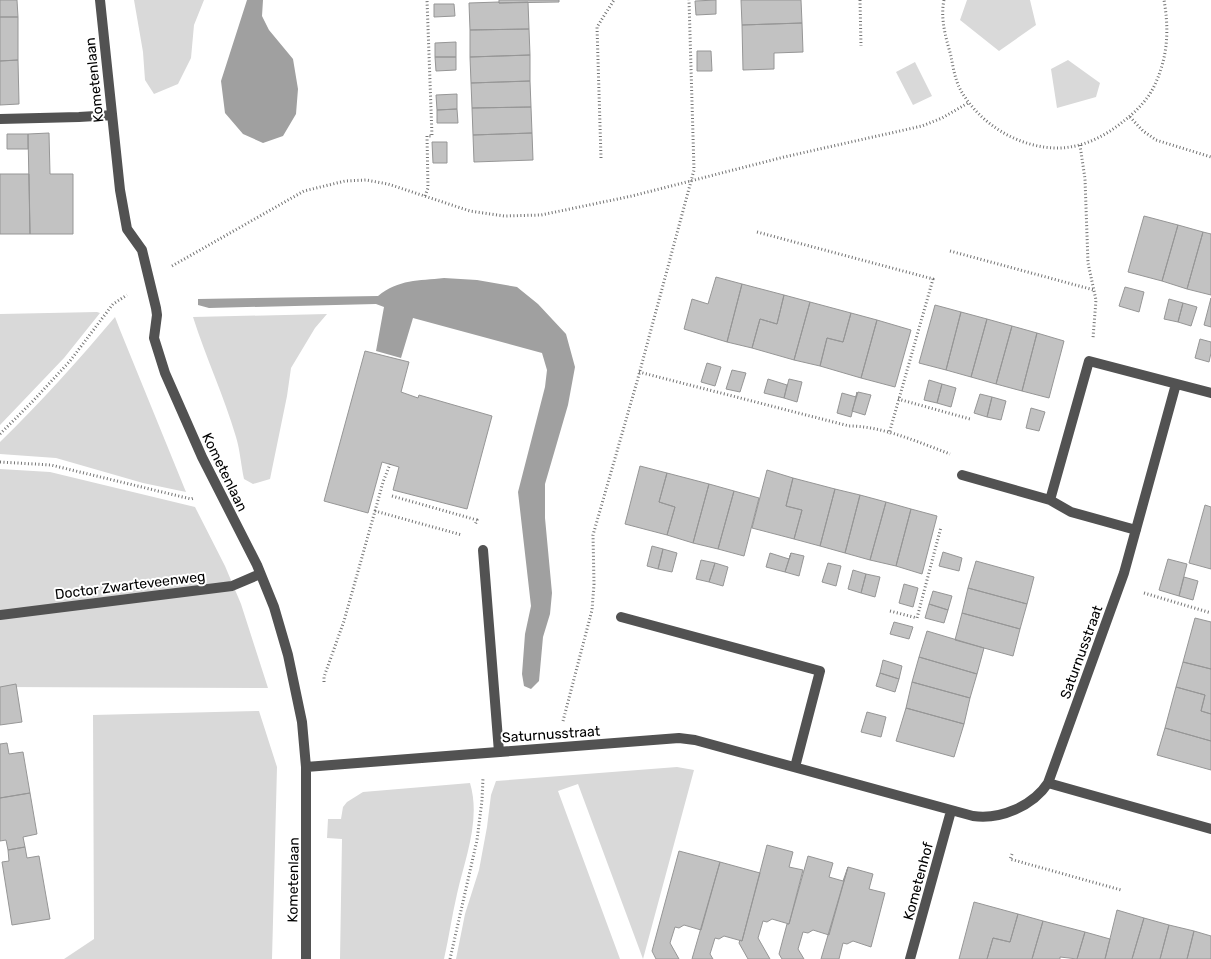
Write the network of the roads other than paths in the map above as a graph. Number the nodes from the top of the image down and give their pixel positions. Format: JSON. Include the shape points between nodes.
{"nodes":[{"id":1,"x":100,"y":0,"type":"edge"},
{"id":2,"x":112,"y":115,"type":"junction"},
{"id":3,"x":0,"y":119,"type":"edge"},
{"id":4,"x":1176,"y":384,"type":"junction"},
{"id":5,"x":1211,"y":393,"type":"edge"},
{"id":6,"x":962,"y":475,"type":"dead end"},
{"id":7,"x":1050,"y":500,"type":"junction"},
{"id":8,"x":1136,"y":530,"type":"junction"},
{"id":9,"x":483,"y":550,"type":"dead end"},
{"id":10,"x":260,"y":574,"type":"junction"},
{"id":11,"x":0,"y":614,"type":"edge"},
{"id":12,"x":622,"y":617,"type":"dead end"},
{"id":13,"x":499,"y":752,"type":"junction"},
{"id":14,"x":306,"y":767,"type":"junction"},
{"id":15,"x":794,"y":767,"type":"junction"},
{"id":16,"x":1048,"y":783,"type":"junction"},
{"id":17,"x":951,"y":811,"type":"junction"},
{"id":18,"x":1211,"y":829,"type":"edge"},
{"id":19,"x":306,"y":959,"type":"edge"},
{"id":20,"x":910,"y":959,"type":"edge"}],
"edges":[{"from":1,"to":2,"type":"street","name":"Kometenlaan"},
{"from":2,"to":3,"type":"street"},
{"from":2,"to":10,"type":"street","name":"Kometenlaan","via":[[127,229],[142,250],[157,315],[154,338],[165,373]]},
{"from":4,"to":5,"type":"street"},
{"from":4,"to":7,"type":"street","via":[[1089,360]]},
{"from":4,"to":8,"type":"street","name":"Saturnusstraat"},
{"from":6,"to":7,"type":"street"},
{"from":7,"to":8,"type":"street","via":[[1071,512]]},
{"from":8,"to":16,"type":"street","name":"Saturnusstraat","via":[[1124,573]]},
{"from":9,"to":13,"type":"street"},
{"from":10,"to":11,"type":"street","name":"Doctor Zwarteveenweg","via":[[232,586]]},
{"from":10,"to":14,"type":"street","name":"Kometenlaan","via":[[274,606],[288,655],[302,722]]},
{"from":12,"to":15,"type":"street","via":[[820,671]]},
{"from":13,"to":14,"type":"street","name":"Saturnusstraat"},
{"from":13,"to":15,"type":"street","name":"Saturnusstraat","via":[[679,738]]},
{"from":14,"to":19,"type":"street","name":"Kometenlaan"},
{"from":15,"to":17,"type":"street","name":"Saturnusstraat"},
{"from":16,"to":17,"type":"street","name":"Saturnusstraat","via":[[1036,797],[1005,813],[979,817]]},
{"from":16,"to":18,"type":"street"},
{"from":17,"to":20,"type":"street","name":"Kometenhof"}]}
